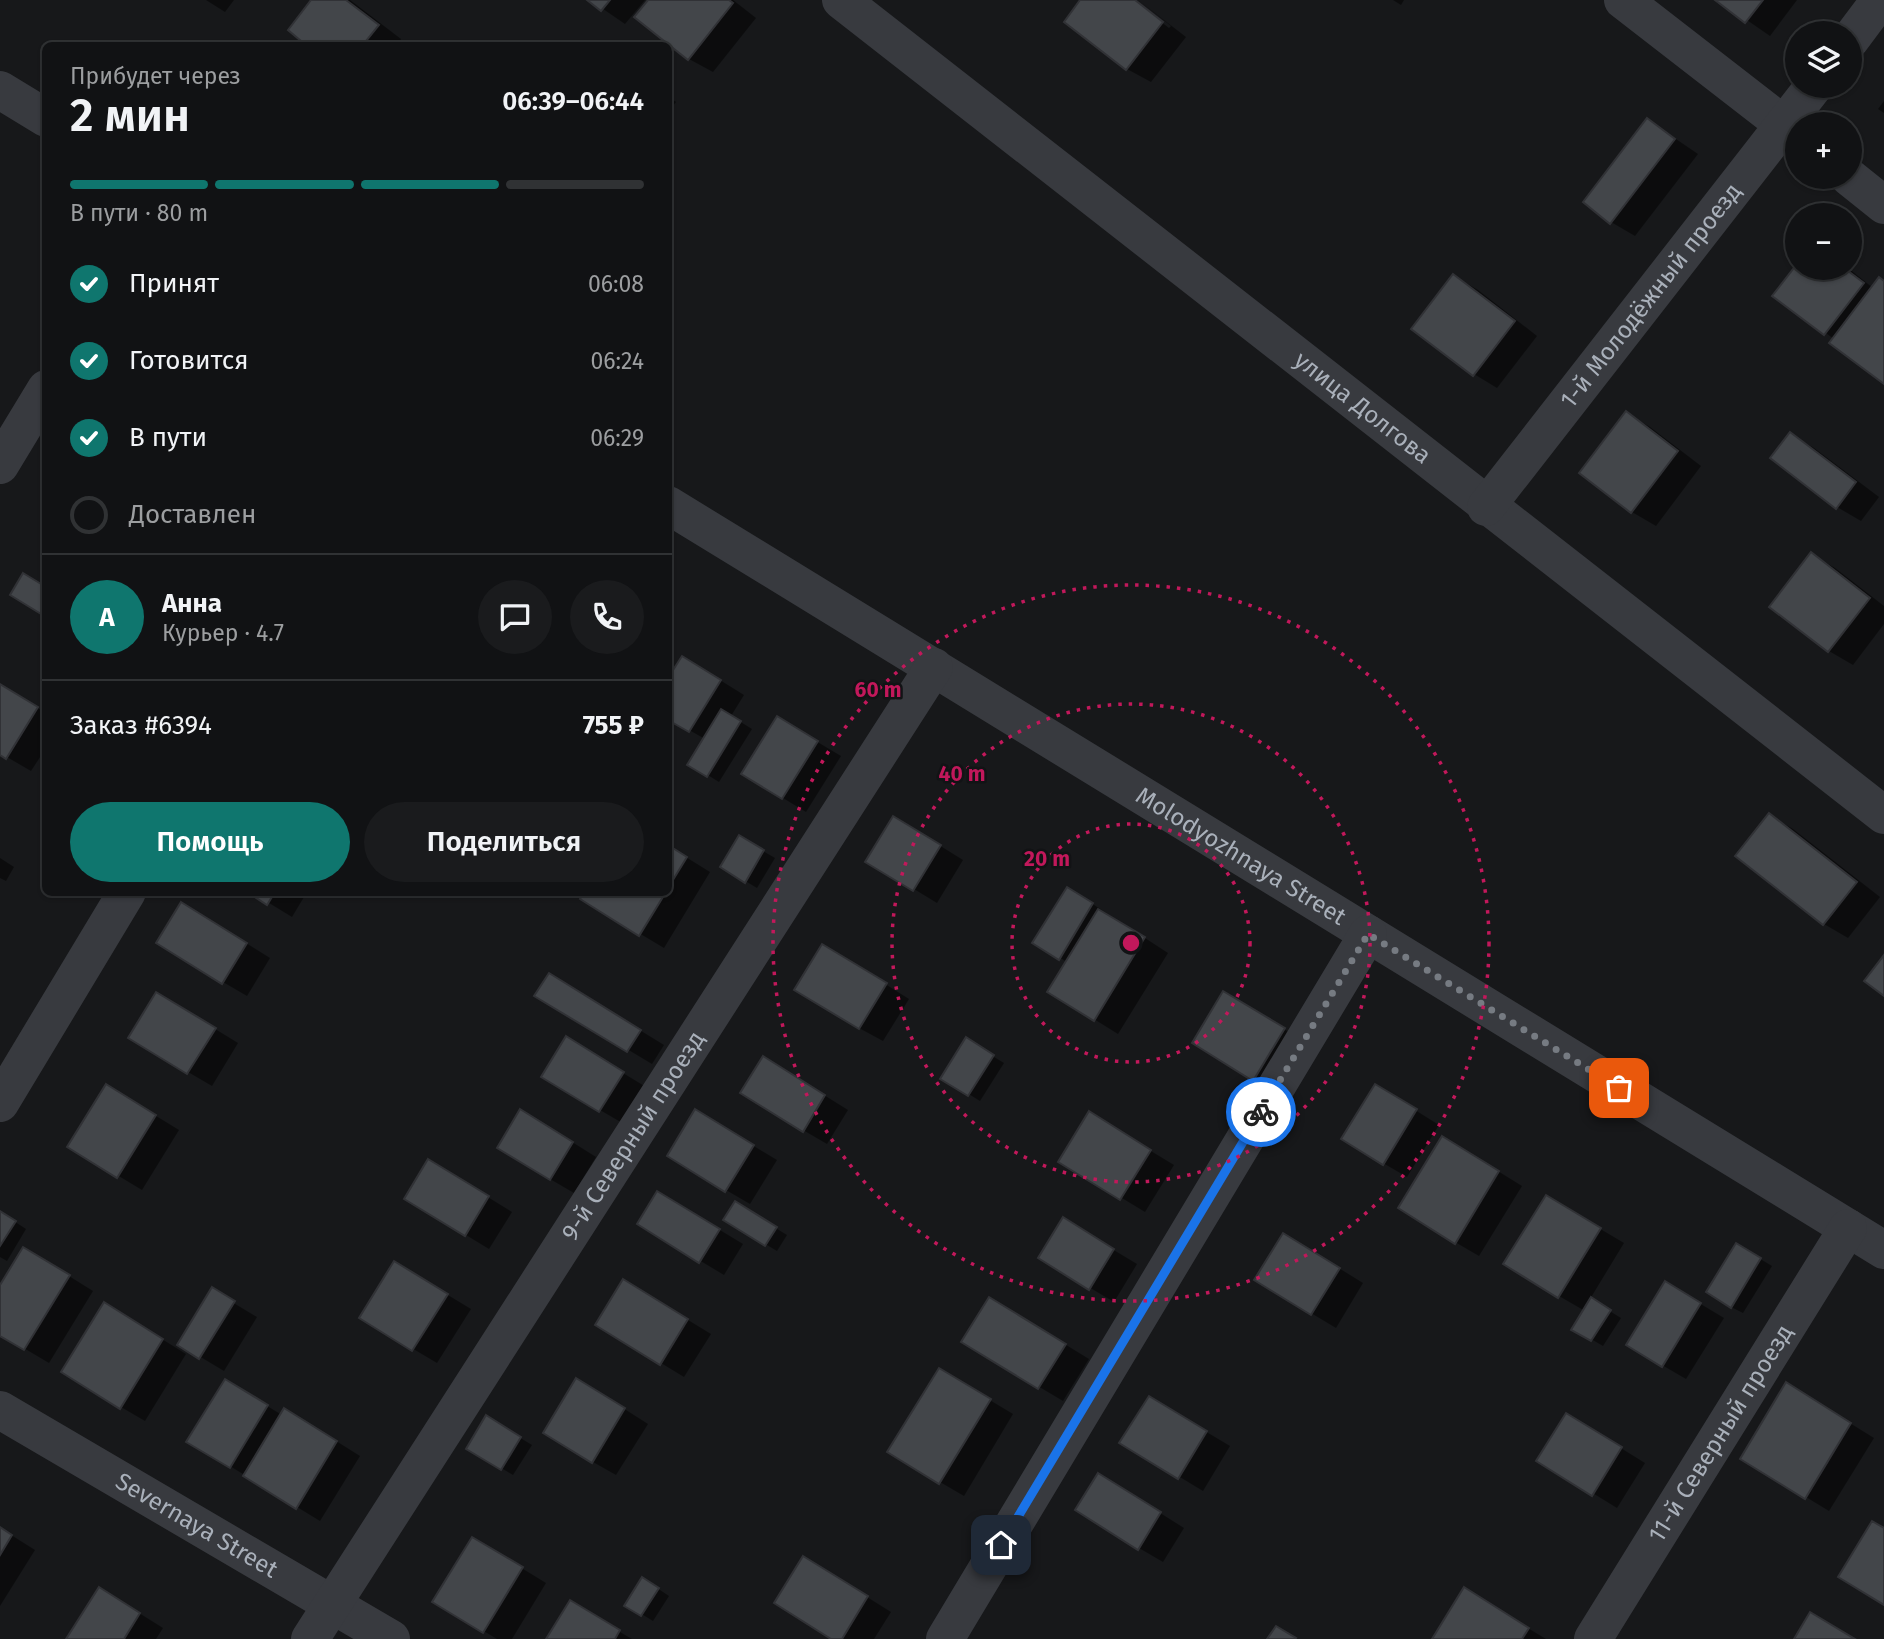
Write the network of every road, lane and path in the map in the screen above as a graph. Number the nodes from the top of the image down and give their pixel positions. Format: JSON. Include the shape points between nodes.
{"nodes":[{"id":1,"x":841,"y":0,"type":"edge"},
{"id":2,"x":1623,"y":0,"type":"edge"},
{"id":3,"x":1880,"y":0,"type":"edge"},
{"id":4,"x":1862,"y":24,"type":"edge"},
{"id":5,"x":0,"y":90,"type":"edge"},
{"id":6,"x":42,"y":116,"type":"edge"},
{"id":7,"x":1785,"y":125,"type":"edge"},
{"id":8,"x":1785,"y":137,"type":"edge"},
{"id":9,"x":1862,"y":187,"type":"edge"},
{"id":10,"x":1884,"y":205,"type":"edge"},
{"id":11,"x":42,"y":396,"type":"edge"},
{"id":12,"x":0,"y":465,"type":"edge"},
{"id":13,"x":672,"y":507,"type":"edge"},
{"id":14,"x":1486,"y":507,"type":"junction"},
{"id":15,"x":933,"y":667,"type":"junction"},
{"id":16,"x":1884,"y":815,"type":"edge"},
{"id":17,"x":125,"y":896,"type":"edge"},
{"id":18,"x":1368,"y":934,"type":"junction"},
{"id":19,"x":0,"y":1103,"type":"edge"},
{"id":20,"x":1848,"y":1228,"type":"junction"},
{"id":21,"x":1884,"y":1250,"type":"edge"},
{"id":22,"x":0,"y":1410,"type":"edge"},
{"id":23,"x":333,"y":1602,"type":"junction"},
{"id":24,"x":310,"y":1639,"type":"edge"},
{"id":25,"x":391,"y":1639,"type":"edge"},
{"id":26,"x":944,"y":1639,"type":"edge"},
{"id":27,"x":1593,"y":1639,"type":"edge"}],
"edges":[{"from":1,"to":14,"type":"street","name":"улица Долгова"},
{"from":2,"to":7,"type":"street"},
{"from":3,"to":4,"type":"street"},
{"from":5,"to":6,"type":"street"},
{"from":8,"to":14,"type":"street","name":"1-й Молодёжный проезд"},
{"from":9,"to":10,"type":"street"},
{"from":11,"to":12,"type":"street"},
{"from":13,"to":15,"type":"street","name":"Molodyozhnaya Street"},
{"from":14,"to":16,"type":"street","name":"улица Долгова"},
{"from":15,"to":18,"type":"street","name":"Molodyozhnaya Street"},
{"from":15,"to":23,"type":"street","name":"9-й Северный проезд"},
{"from":17,"to":19,"type":"street"},
{"from":18,"to":20,"type":"street","name":"Molodyozhnaya Street"},
{"from":18,"to":26,"type":"street"},
{"from":20,"to":21,"type":"street","name":"Molodyozhnaya Street"},
{"from":20,"to":27,"type":"street","name":"11-й Северный проезд"},
{"from":22,"to":23,"type":"street","name":"Severnaya Street"},
{"from":23,"to":24,"type":"street","name":"9-й Северный проезд"},
{"from":23,"to":25,"type":"street","name":"Severnaya Street"}]}
